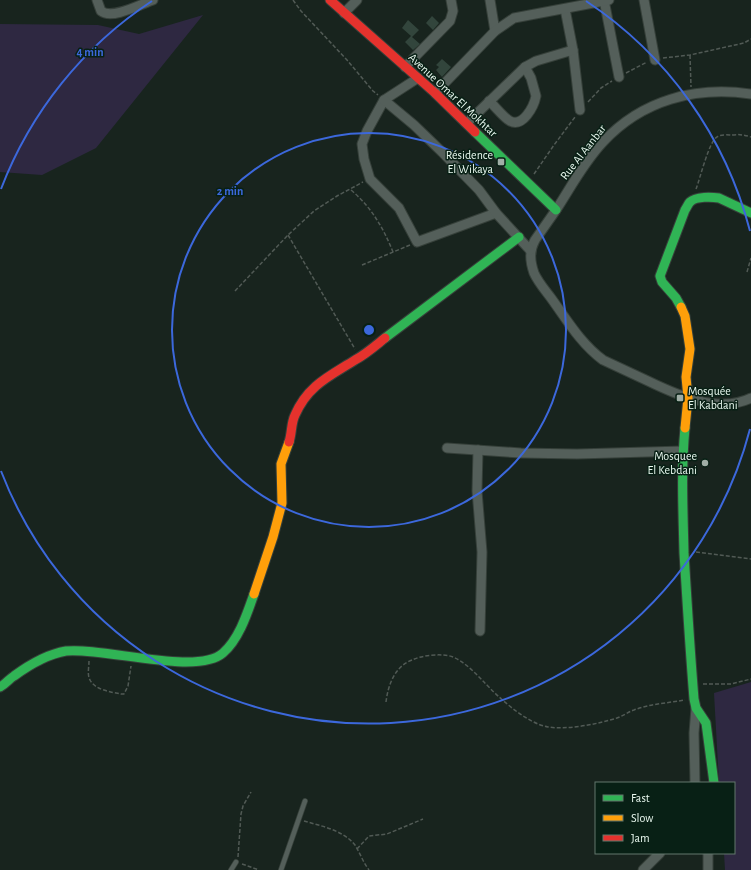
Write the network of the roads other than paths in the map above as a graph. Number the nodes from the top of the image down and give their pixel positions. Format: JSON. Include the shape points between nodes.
{"nodes":[{"id":1,"x":97,"y":0,"type":"edge"},
{"id":2,"x":153,"y":0,"type":"edge"},
{"id":3,"x":330,"y":0,"type":"edge"},
{"id":4,"x":357,"y":0,"type":"edge"},
{"id":5,"x":451,"y":0,"type":"edge"},
{"id":6,"x":490,"y":0,"type":"edge"},
{"id":7,"x":605,"y":0,"type":"edge"},
{"id":8,"x":644,"y":0,"type":"edge"},
{"id":9,"x":565,"y":8,"type":"junction"},
{"id":10,"x":344,"y":13,"type":"junction"},
{"id":11,"x":495,"y":31,"type":"junction"},
{"id":12,"x":573,"y":50,"type":"junction"},
{"id":13,"x":654,"y":60,"type":"road end"},
{"id":14,"x":405,"y":67,"type":"junction"},
{"id":15,"x":525,"y":67,"type":"junction"},
{"id":16,"x":619,"y":77,"type":"road end"},
{"id":17,"x":418,"y":78,"type":"junction"},
{"id":18,"x":435,"y":93,"type":"junction"},
{"id":19,"x":751,"y":94,"type":"edge"},
{"id":20,"x":384,"y":100,"type":"junction"},
{"id":21,"x":489,"y":101,"type":"junction"},
{"id":22,"x":580,"y":110,"type":"road end"},
{"id":23,"x":467,"y":123,"type":"junction"},
{"id":24,"x":556,"y":210,"type":"junction"},
{"id":25,"x":496,"y":213,"type":"junction"},
{"id":26,"x":751,"y":213,"type":"edge"},
{"id":27,"x":519,"y":237,"type":"junction"},
{"id":28,"x":530,"y":250,"type":"junction"},
{"id":29,"x":688,"y":398,"type":"junction"},
{"id":30,"x":751,"y":398,"type":"edge"},
{"id":31,"x":447,"y":448,"type":"dead end"},
{"id":32,"x":478,"y":450,"type":"junction"},
{"id":33,"x":683,"y":451,"type":"junction"},
{"id":34,"x":480,"y":631,"type":"dead end"},
{"id":35,"x":0,"y":687,"type":"edge"},
{"id":36,"x":695,"y":703,"type":"junction"},
{"id":37,"x":695,"y":782,"type":"edge"},
{"id":38,"x":714,"y":782,"type":"edge"},
{"id":39,"x":305,"y":801,"type":"dead end"},
{"id":40,"x":659,"y":854,"type":"edge"},
{"id":41,"x":708,"y":854,"type":"edge"},
{"id":42,"x":236,"y":862,"type":"road end"},
{"id":43,"x":231,"y":870,"type":"edge"},
{"id":44,"x":281,"y":870,"type":"edge"},
{"id":45,"x":643,"y":870,"type":"edge"},
{"id":46,"x":708,"y":870,"type":"edge"}],
"edges":[{"from":1,"to":2,"type":"street","via":[[102,11],[108,15]]},
{"from":3,"to":10,"type":"street","name":"Avenue Omar El Mokhtar"},
{"from":4,"to":10,"type":"street"},
{"from":5,"to":14,"type":"street","via":[[453,11],[450,21]]},
{"from":6,"to":11,"type":"street"},
{"from":7,"to":9,"type":"street"},
{"from":7,"to":16,"type":"street"},
{"from":8,"to":13,"type":"street"},
{"from":9,"to":11,"type":"street","via":[[514,18]]},
{"from":9,"to":12,"type":"street"},
{"from":10,"to":14,"type":"street","name":"Avenue Omar El Mokhtar"},
{"from":11,"to":18,"type":"street"},
{"from":12,"to":15,"type":"street"},
{"from":12,"to":22,"type":"street"},
{"from":14,"to":17,"type":"street","name":"Avenue Omar El Mokhtar"},
{"from":15,"to":21,"type":"street"},
{"from":15,"to":21,"type":"street","via":[[532,78],[536,96],[522,120],[510,121]]},
{"from":17,"to":18,"type":"street","name":"Avenue Omar El Mokhtar"},
{"from":17,"to":20,"type":"street"},
{"from":18,"to":23,"type":"street","name":"Avenue Omar El Mokhtar"},
{"from":19,"to":24,"type":"street","name":"Rue Al Aanbar","via":[[692,94],[654,105],[616,129],[592,156]]},
{"from":20,"to":25,"type":"street","via":[[442,152],[479,190]]},
{"from":20,"to":25,"type":"street","via":[[362,144],[365,164],[370,179],[399,208],[417,242]]},
{"from":21,"to":23,"type":"street"},
{"from":23,"to":24,"type":"street","name":"Avenue Omar El Mokhtar"},
{"from":24,"to":28,"type":"street","name":"Rue Al Aanbar"},
{"from":25,"to":27,"type":"street"},
{"from":26,"to":29,"type":"street","via":[[719,198],[700,198],[691,201],[685,210],[660,276],[685,316],[690,349],[686,377]]},
{"from":27,"to":28,"type":"street"},
{"from":27,"to":35,"type":"street","via":[[360,358],[317,384],[297,409],[290,440],[282,457],[281,505],[258,585],[230,647],[217,657],[191,663],[63,651],[15,675]]},
{"from":28,"to":29,"type":"street","via":[[537,278],[592,352],[613,365]]},
{"from":29,"to":30,"type":"street","via":[[730,404]]},
{"from":29,"to":33,"type":"street"},
{"from":31,"to":32,"type":"street"},
{"from":32,"to":33,"type":"street","via":[[577,454]]},
{"from":32,"to":34,"type":"street","via":[[478,508],[482,552]]},
{"from":33,"to":36,"type":"street","via":[[684,551]]},
{"from":36,"to":37,"type":"street"},
{"from":36,"to":38,"type":"street","via":[[706,723]]},
{"from":39,"to":44,"type":"lane"},
{"from":40,"to":45,"type":"street"},
{"from":41,"to":46,"type":"street"},
{"from":42,"to":43,"type":"lane"}]}
